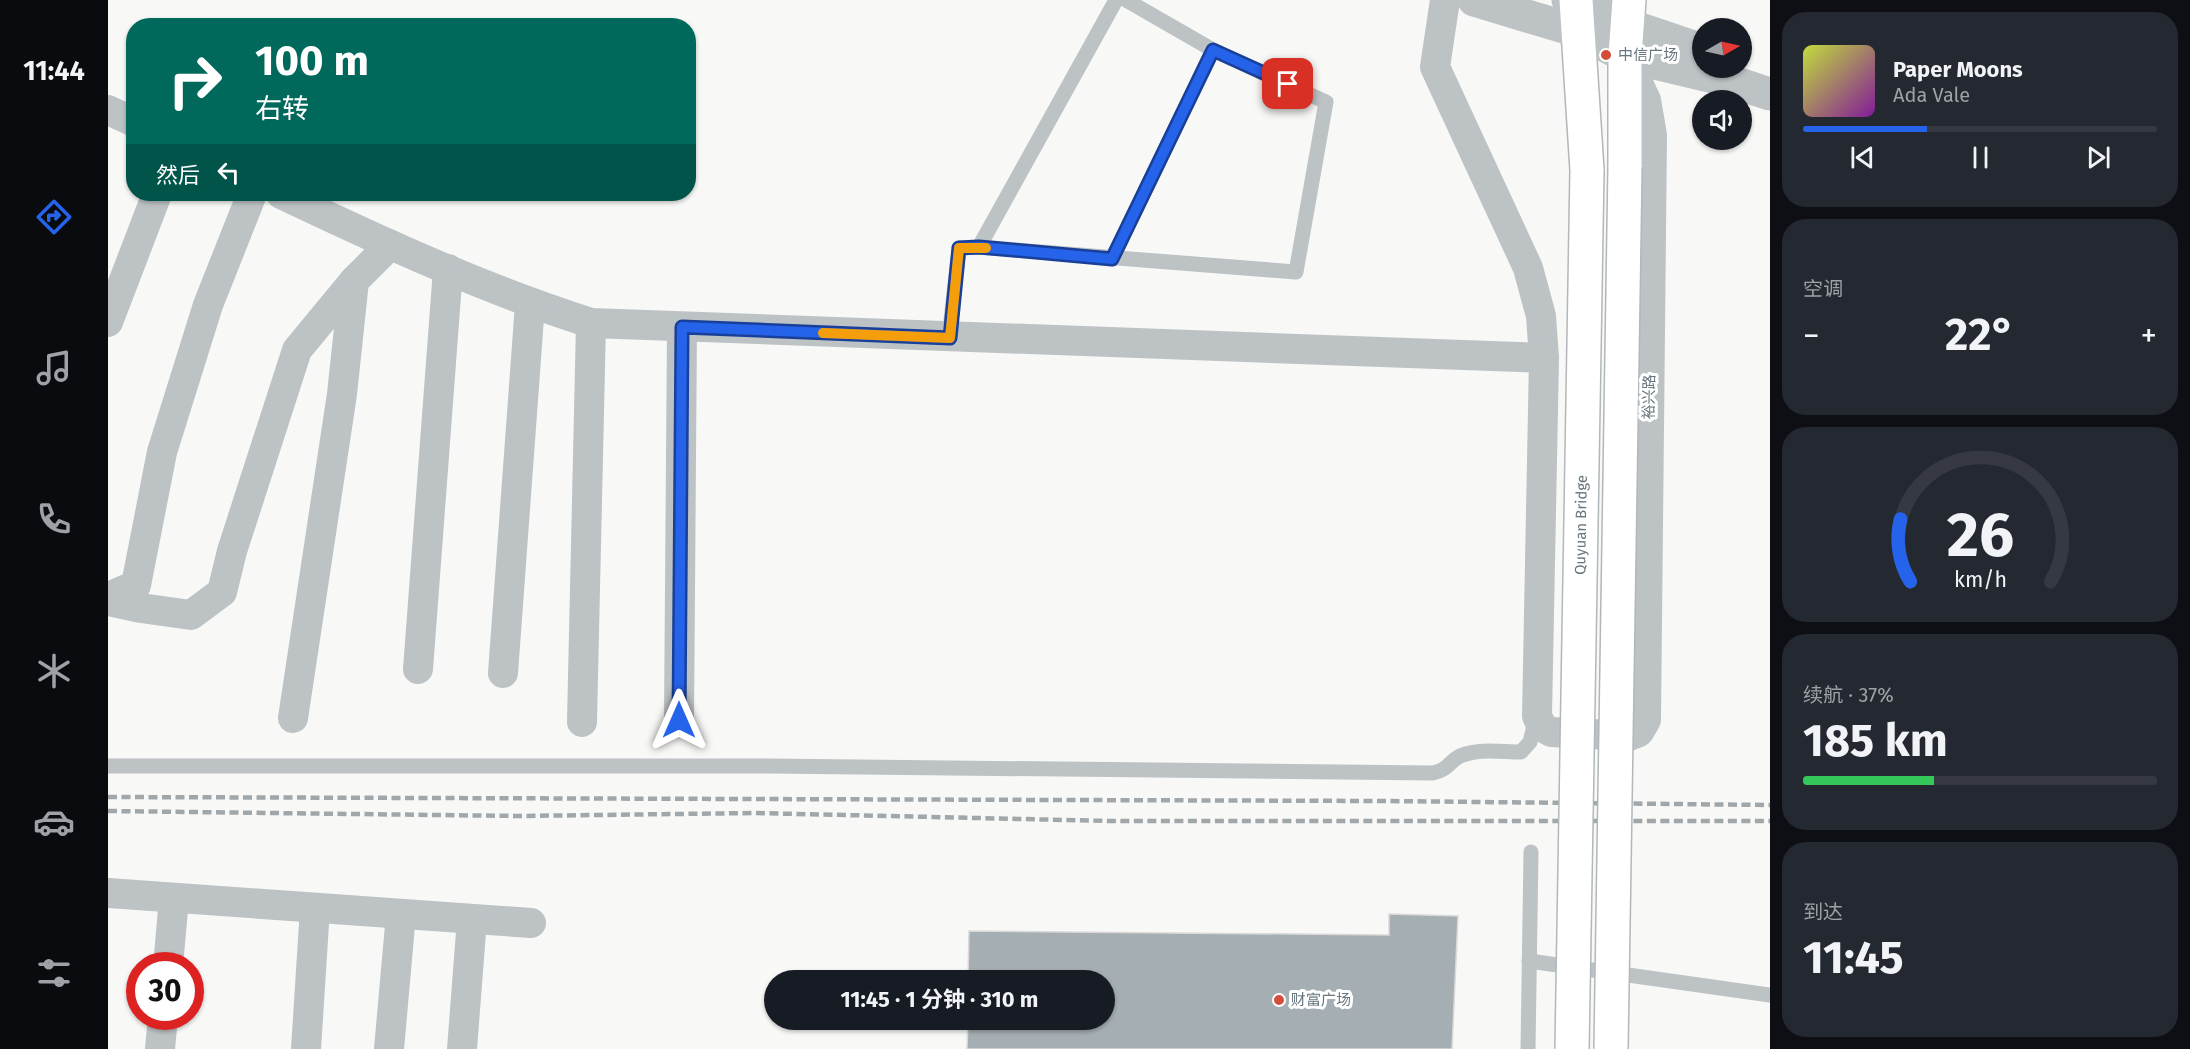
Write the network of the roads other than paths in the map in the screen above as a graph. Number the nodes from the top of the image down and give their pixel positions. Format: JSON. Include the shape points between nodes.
{"nodes":[{"id":1,"x":1116,"y":0,"type":"edge"},
{"id":2,"x":1126,"y":0,"type":"edge"},
{"id":3,"x":1445,"y":0,"type":"edge"},
{"id":4,"x":1474,"y":0,"type":"edge"},
{"id":5,"x":1574,"y":8,"type":"edge"},
{"id":6,"x":1627,"y":27,"type":"edge"},
{"id":7,"x":1692,"y":47,"type":"edge"},
{"id":8,"x":1213,"y":50,"type":"junction"},
{"id":9,"x":1752,"y":67,"type":"edge"},
{"id":10,"x":1770,"y":73,"type":"edge"},
{"id":11,"x":1770,"y":94,"type":"edge"},
{"id":12,"x":108,"y":110,"type":"edge"},
{"id":13,"x":126,"y":118,"type":"edge"},
{"id":14,"x":154,"y":201,"type":"edge"},
{"id":15,"x":249,"y":201,"type":"edge"},
{"id":16,"x":296,"y":201,"type":"edge"},
{"id":17,"x":390,"y":245,"type":"junction"},
{"id":18,"x":979,"y":247,"type":"junction"},
{"id":19,"x":1112,"y":259,"type":"junction"},
{"id":20,"x":448,"y":269,"type":"junction"},
{"id":21,"x":354,"y":281,"type":"junction"},
{"id":22,"x":530,"y":304,"type":"junction"},
{"id":23,"x":108,"y":321,"type":"edge"},
{"id":24,"x":591,"y":323,"type":"junction"},
{"id":25,"x":682,"y":327,"type":"junction"},
{"id":26,"x":950,"y":338,"type":"junction"},
{"id":27,"x":1544,"y":358,"type":"junction"},
{"id":28,"x":108,"y":599,"type":"edge"},
{"id":29,"x":418,"y":669,"type":"dead end"},
{"id":30,"x":503,"y":673,"type":"dead end"},
{"id":31,"x":1537,"y":716,"type":"junction"},
{"id":32,"x":293,"y":718,"type":"dead end"},
{"id":33,"x":679,"y":720,"type":"dead end"},
{"id":34,"x":582,"y":722,"type":"dead end"},
{"id":35,"x":108,"y":766,"type":"edge"},
{"id":36,"x":1531,"y":852,"type":"dead end"},
{"id":37,"x":108,"y":893,"type":"edge"},
{"id":38,"x":174,"y":898,"type":"junction"},
{"id":39,"x":315,"y":908,"type":"junction"},
{"id":40,"x":401,"y":914,"type":"junction"},
{"id":41,"x":472,"y":919,"type":"junction"},
{"id":42,"x":531,"y":923,"type":"dead end"},
{"id":43,"x":169,"y":952,"type":"edge"},
{"id":44,"x":1529,"y":961,"type":"junction"},
{"id":45,"x":1770,"y":995,"type":"edge"},
{"id":46,"x":162,"y":1030,"type":"edge"},
{"id":47,"x":160,"y":1049,"type":"edge"},
{"id":48,"x":306,"y":1049,"type":"edge"},
{"id":49,"x":389,"y":1049,"type":"edge"},
{"id":50,"x":462,"y":1049,"type":"edge"},
{"id":51,"x":1528,"y":1049,"type":"edge"},
{"id":52,"x":1572,"y":1049,"type":"edge"},
{"id":53,"x":1611,"y":1049,"type":"edge"}],
"edges":[{"from":1,"to":18,"type":"lane"},
{"from":2,"to":8,"type":"lane"},
{"from":3,"to":27,"type":"street","via":[[1435,66],[1528,268],[1541,316]]},
{"from":4,"to":5,"type":"street"},
{"from":5,"to":6,"type":"street"},
{"from":5,"to":52,"type":"main road","name":"Quyuan Bridge","bridge":true,"via":[[1587,170]]},
{"from":6,"to":7,"type":"street"},
{"from":6,"to":11,"type":"street","via":[[1730,81]]},
{"from":6,"to":31,"type":"street","name":"裕兴路","via":[[1652,135],[1646,720],[1639,732],[1629,736],[1551,732],[1542,727]]},
{"from":6,"to":53,"type":"main road","bridge":true},
{"from":8,"to":19,"type":"lane"},
{"from":8,"to":19,"type":"lane","via":[[1326,102],[1296,272]]},
{"from":9,"to":10,"type":"street"},
{"from":12,"to":13,"type":"street"},
{"from":14,"to":23,"type":"street"},
{"from":15,"to":28,"type":"street","via":[[208,305],[162,452],[136,585]]},
{"from":16,"to":17,"type":"street"},
{"from":17,"to":20,"type":"street"},
{"from":17,"to":21,"type":"street"},
{"from":18,"to":19,"type":"lane"},
{"from":18,"to":26,"type":"lane","via":[[959,248]]},
{"from":20,"to":22,"type":"street"},
{"from":20,"to":29,"type":"street"},
{"from":21,"to":28,"type":"street","via":[[297,350],[222,592],[191,615],[141,609]]},
{"from":21,"to":32,"type":"street","via":[[342,394]]},
{"from":22,"to":24,"type":"street"},
{"from":22,"to":30,"type":"street"},
{"from":24,"to":25,"type":"street"},
{"from":24,"to":34,"type":"street"},
{"from":25,"to":26,"type":"street"},
{"from":25,"to":33,"type":"street"},
{"from":26,"to":27,"type":"street"},
{"from":27,"to":31,"type":"street"},
{"from":31,"to":35,"type":"lane","via":[[1530,741],[1521,752],[1476,751],[1458,757],[1446,770],[1433,773],[768,766]]},
{"from":36,"to":44,"type":"lane"},
{"from":37,"to":38,"type":"street"},
{"from":38,"to":39,"type":"street"},
{"from":38,"to":43,"type":"street"},
{"from":39,"to":40,"type":"street"},
{"from":39,"to":48,"type":"street"},
{"from":40,"to":41,"type":"street"},
{"from":40,"to":49,"type":"street"},
{"from":41,"to":42,"type":"street"},
{"from":41,"to":50,"type":"street"},
{"from":44,"to":45,"type":"lane"},
{"from":44,"to":51,"type":"lane"},
{"from":46,"to":47,"type":"street"}]}
